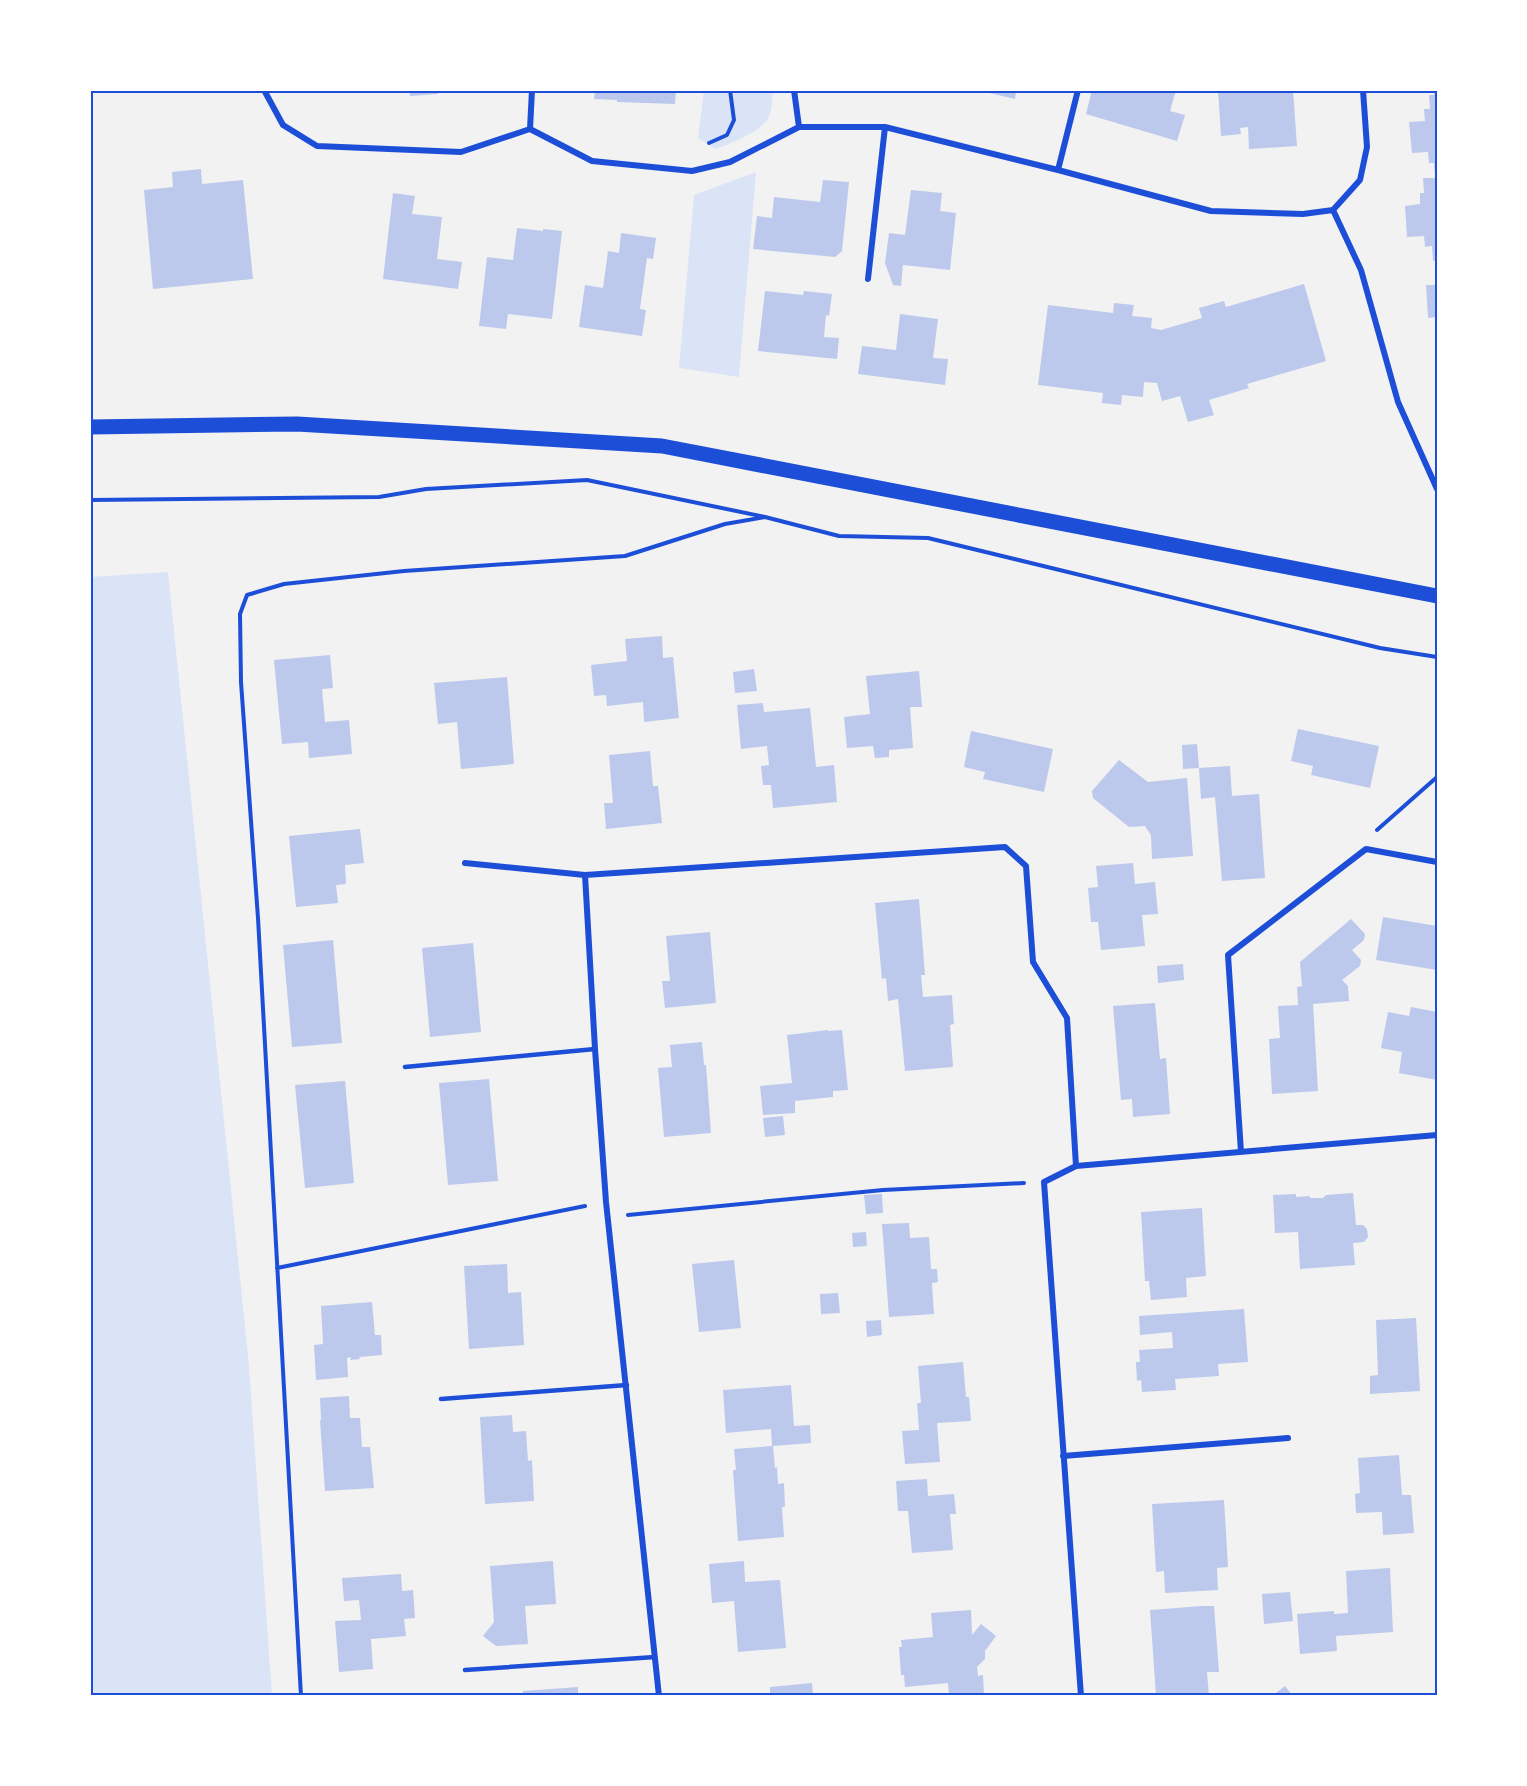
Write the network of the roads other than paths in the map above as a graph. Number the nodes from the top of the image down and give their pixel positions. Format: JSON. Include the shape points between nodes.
{"nodes":[{"id":1,"x":264,"y":90,"type":"edge"},
{"id":2,"x":532,"y":90,"type":"edge"},
{"id":3,"x":794,"y":90,"type":"edge"},
{"id":4,"x":1078,"y":90,"type":"edge"},
{"id":5,"x":1363,"y":90,"type":"edge"},
{"id":6,"x":799,"y":127,"type":"junction"},
{"id":7,"x":885,"y":127,"type":"junction"},
{"id":8,"x":530,"y":129,"type":"junction"},
{"id":9,"x":1058,"y":170,"type":"junction"},
{"id":10,"x":1333,"y":210,"type":"junction"},
{"id":11,"x":868,"y":279,"type":"dead end"},
{"id":12,"x":90,"y":426,"type":"edge"},
{"id":13,"x":1437,"y":489,"type":"edge"},
{"id":14,"x":1437,"y":596,"type":"edge"},
{"id":15,"x":465,"y":862,"type":"dead end"},
{"id":16,"x":1437,"y":862,"type":"edge"},
{"id":17,"x":585,"y":875,"type":"junction"},
{"id":18,"x":595,"y":1048,"type":"junction"},
{"id":19,"x":405,"y":1067,"type":"dead end"},
{"id":20,"x":1437,"y":1135,"type":"edge"},
{"id":21,"x":1241,"y":1152,"type":"junction"},
{"id":22,"x":1076,"y":1166,"type":"junction"},
{"id":23,"x":627,"y":1385,"type":"junction"},
{"id":24,"x":441,"y":1399,"type":"dead end"},
{"id":25,"x":1288,"y":1438,"type":"dead end"},
{"id":26,"x":1063,"y":1456,"type":"junction"},
{"id":27,"x":655,"y":1657,"type":"junction"},
{"id":28,"x":465,"y":1670,"type":"dead end"},
{"id":29,"x":659,"y":1696,"type":"edge"},
{"id":30,"x":1081,"y":1696,"type":"edge"}],
"edges":[{"from":1,"to":8,"type":"street","via":[[283,125],[317,146],[461,152]]},
{"from":2,"to":8,"type":"street"},
{"from":3,"to":6,"type":"street"},
{"from":4,"to":9,"type":"street"},
{"from":5,"to":10,"type":"street","via":[[1367,147],[1360,180]]},
{"from":6,"to":7,"type":"street"},
{"from":6,"to":8,"type":"street","via":[[730,162],[693,171],[592,161]]},
{"from":7,"to":9,"type":"street"},
{"from":7,"to":11,"type":"street"},
{"from":9,"to":10,"type":"street","via":[[1211,211],[1303,214]]},
{"from":10,"to":13,"type":"street","via":[[1361,270],[1398,402]]},
{"from":12,"to":14,"type":"main road","via":[[297,424],[662,446]]},
{"from":15,"to":17,"type":"street"},
{"from":16,"to":21,"type":"street","via":[[1366,849],[1227,955]]},
{"from":17,"to":18,"type":"street"},
{"from":17,"to":22,"type":"street","via":[[1005,847],[1026,866],[1033,962],[1067,1018]]},
{"from":18,"to":19,"type":"lane"},
{"from":18,"to":23,"type":"street","via":[[606,1202]]},
{"from":20,"to":21,"type":"street"},
{"from":21,"to":22,"type":"street"},
{"from":22,"to":26,"type":"street","via":[[1044,1182]]},
{"from":23,"to":24,"type":"lane"},
{"from":23,"to":27,"type":"street"},
{"from":25,"to":26,"type":"street"},
{"from":26,"to":30,"type":"street"},
{"from":27,"to":28,"type":"lane"},
{"from":27,"to":29,"type":"street"}]}
